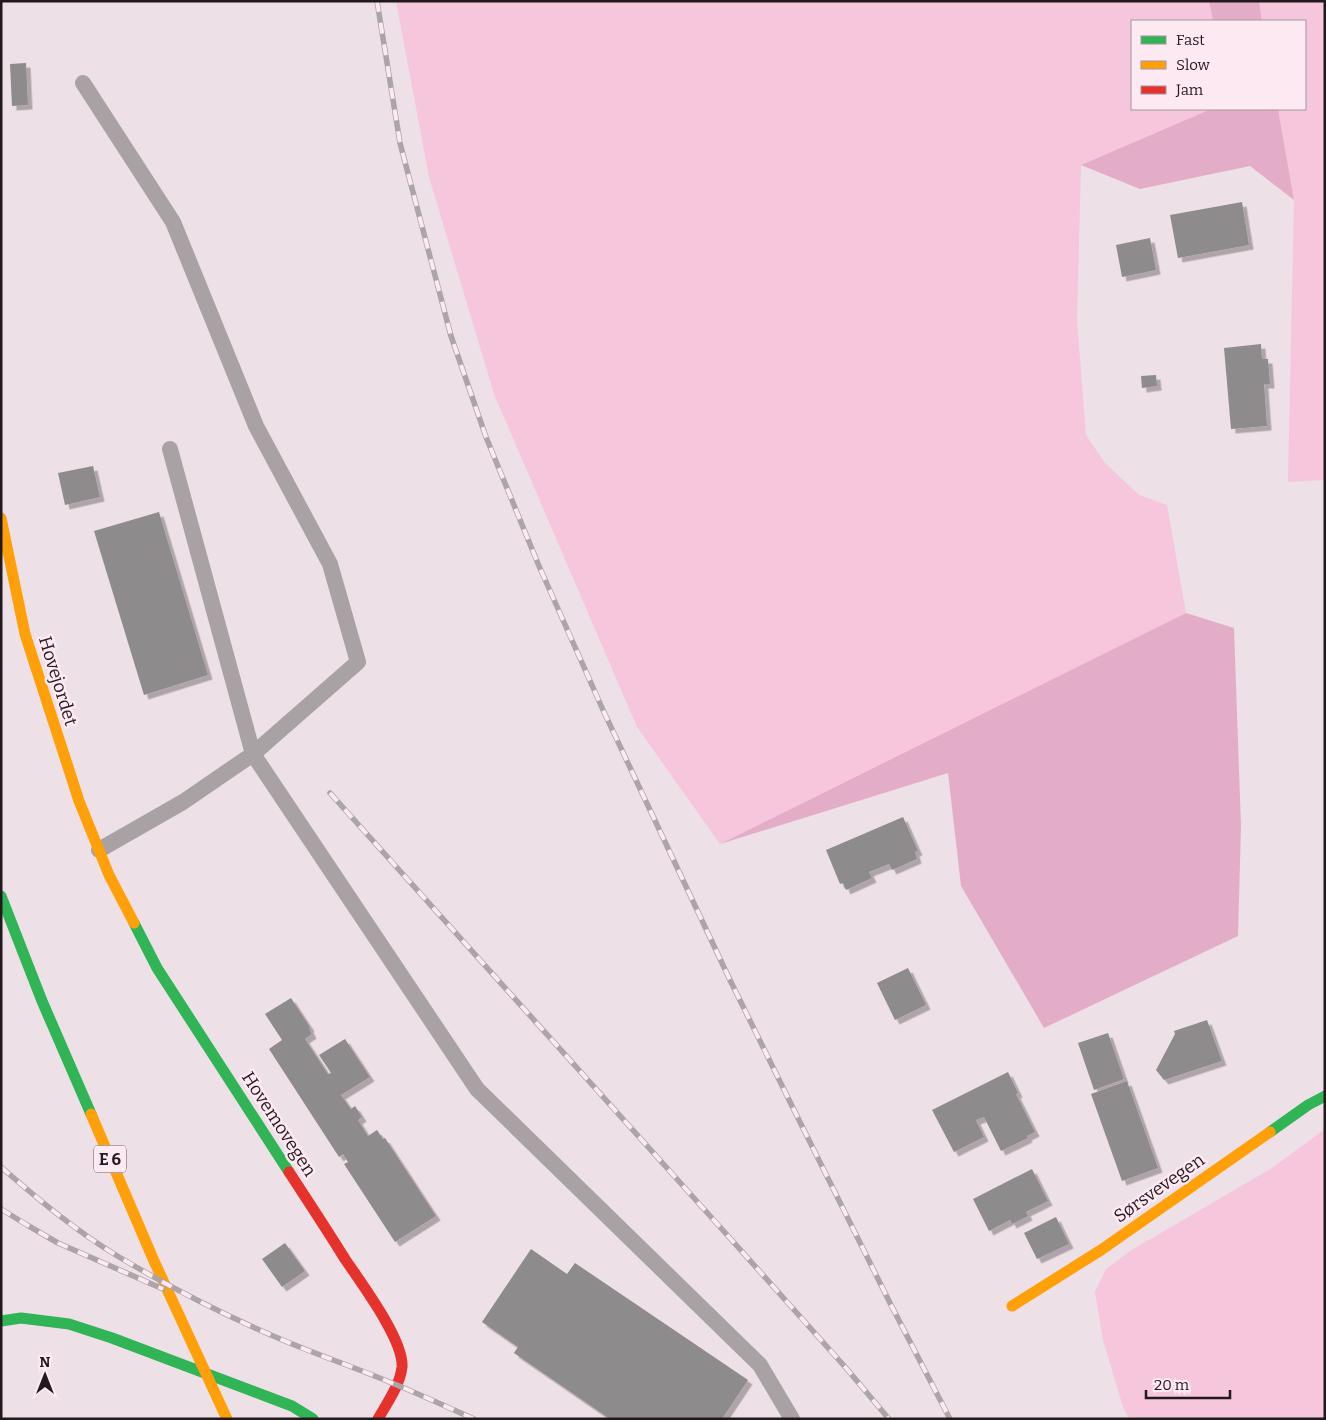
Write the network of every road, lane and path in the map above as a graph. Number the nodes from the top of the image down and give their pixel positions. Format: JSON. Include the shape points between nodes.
{"nodes":[{"id":1,"x":83,"y":83,"type":"dead end"},
{"id":2,"x":170,"y":449,"type":"dead end"},
{"id":3,"x":1,"y":518,"type":"edge"},
{"id":4,"x":253,"y":754,"type":"junction"},
{"id":5,"x":99,"y":850,"type":"junction"},
{"id":6,"x":1,"y":896,"type":"edge"},
{"id":7,"x":1325,"y":1096,"type":"edge"},
{"id":8,"x":1012,"y":1306,"type":"dead end"},
{"id":9,"x":1,"y":1321,"type":"edge"},
{"id":10,"x":227,"y":1419,"type":"edge"},
{"id":11,"x":313,"y":1419,"type":"edge"},
{"id":12,"x":378,"y":1419,"type":"edge"},
{"id":13,"x":792,"y":1419,"type":"edge"}],
"edges":[{"from":1,"to":4,"type":"lane","via":[[172,222],[256,426],[330,564],[358,662]]},
{"from":2,"to":4,"type":"lane"},
{"from":3,"to":5,"type":"main road","name":"Hovejordet","via":[[25,634],[79,801]]},
{"from":4,"to":5,"type":"lane","via":[[183,802]]},
{"from":4,"to":13,"type":"lane","via":[[477,1089],[760,1365]]},
{"from":5,"to":12,"type":"main road","name":"Hovemovegen","via":[[158,968],[354,1271],[398,1346],[402,1368]]},
{"from":6,"to":10,"type":"main road","number":"E 6","via":[[42,1002],[154,1261]]},
{"from":7,"to":8,"type":"main road","name":"Sørsvevegen","via":[[1101,1250]]},
{"from":9,"to":11,"type":"main road","via":[[21,1318],[69,1324],[292,1406]]}]}
